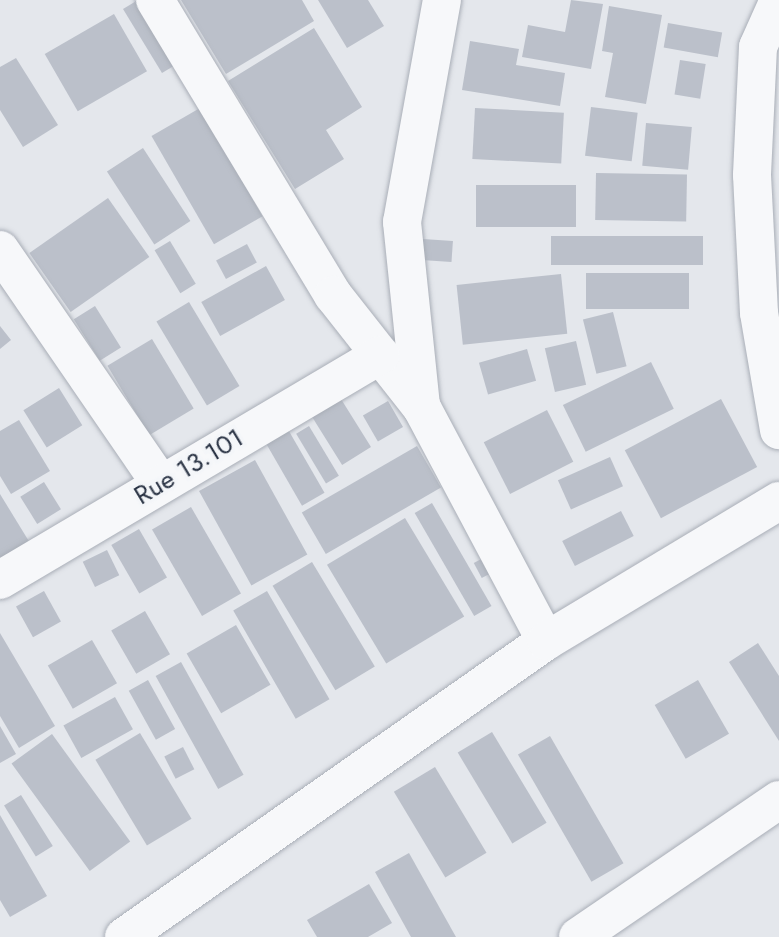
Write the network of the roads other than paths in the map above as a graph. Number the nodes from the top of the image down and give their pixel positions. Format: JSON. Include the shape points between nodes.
{"nodes":[{"id":1,"x":155,"y":0,"type":"edge"},
{"id":2,"x":442,"y":0,"type":"edge"},
{"id":3,"x":779,"y":0,"type":"edge"},
{"id":4,"x":0,"y":250,"type":"edge"},
{"id":5,"x":380,"y":355,"type":"junction"},
{"id":6,"x":422,"y":408,"type":"junction"},
{"id":7,"x":779,"y":430,"type":"edge"},
{"id":8,"x":160,"y":483,"type":"junction"},
{"id":9,"x":779,"y":501,"type":"edge"},
{"id":10,"x":0,"y":580,"type":"edge"},
{"id":11,"x":546,"y":641,"type":"junction"},
{"id":12,"x":779,"y":800,"type":"edge"},
{"id":13,"x":124,"y":937,"type":"edge"},
{"id":14,"x":578,"y":937,"type":"edge"}],
"edges":[{"from":1,"to":5,"type":"street","via":[[333,295]]},
{"from":2,"to":6,"type":"street","via":[[402,222],[407,316]]},
{"from":3,"to":7,"type":"street","via":[[758,47],[752,175],[759,313]]},
{"from":4,"to":8,"type":"street"},
{"from":5,"to":6,"type":"street"},
{"from":5,"to":8,"type":"street","name":"Rue 13.101"},
{"from":6,"to":11,"type":"street"},
{"from":8,"to":10,"type":"street","name":"Rue 13.101"},
{"from":9,"to":11,"type":"street"},
{"from":11,"to":13,"type":"street"},
{"from":12,"to":14,"type":"street"}]}
